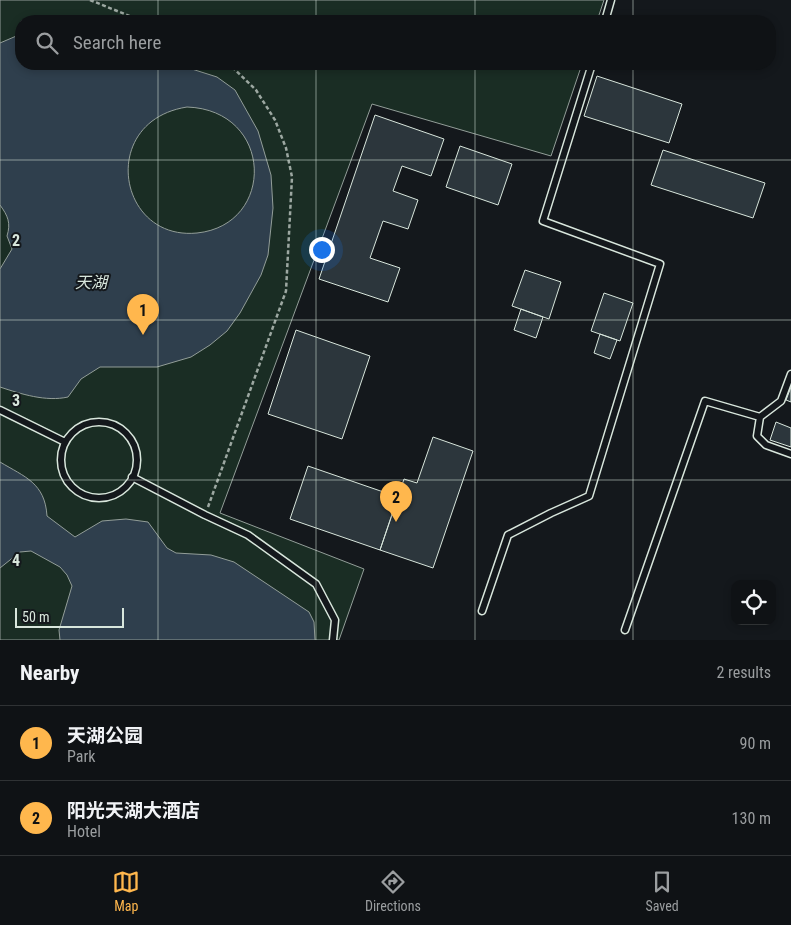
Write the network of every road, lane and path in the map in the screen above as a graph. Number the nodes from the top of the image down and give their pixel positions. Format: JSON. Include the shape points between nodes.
{"nodes":[{"id":1,"x":90,"y":0,"type":"edge"},
{"id":2,"x":611,"y":0,"type":"edge"},
{"id":3,"x":127,"y":15,"type":"edge"},
{"id":4,"x":607,"y":15,"type":"edge"},
{"id":5,"x":236,"y":70,"type":"edge"},
{"id":6,"x":590,"y":70,"type":"edge"},
{"id":7,"x":791,"y":374,"type":"edge"},
{"id":8,"x":0,"y":410,"type":"edge"},
{"id":9,"x":760,"y":417,"type":"junction"},
{"id":10,"x":65,"y":442,"type":"junction"},
{"id":11,"x":791,"y":454,"type":"edge"},
{"id":12,"x":132,"y":477,"type":"junction"},
{"id":13,"x":205,"y":516,"type":"junction"},
{"id":14,"x":482,"y":611,"type":"dead end"},
{"id":15,"x":625,"y":630,"type":"dead end"},
{"id":16,"x":333,"y":640,"type":"edge"}],
"edges":[{"from":1,"to":3,"type":"path"},
{"from":2,"to":4,"type":"lane"},
{"from":5,"to":13,"type":"path","via":[[266,105],[286,148],[292,177],[288,262],[286,290]]},
{"from":6,"to":14,"type":"lane","via":[[543,221],[660,264],[589,496],[508,535]]},
{"from":7,"to":9,"type":"lane","via":[[781,402]]},
{"from":8,"to":10,"type":"lane"},
{"from":9,"to":11,"type":"lane","via":[[757,436],[766,445]]},
{"from":9,"to":15,"type":"lane","via":[[705,401]]},
{"from":10,"to":12,"type":"lane","via":[[62,469],[77,491],[103,497],[120,491]]},
{"from":10,"to":12,"type":"lane","via":[[70,434],[85,424],[103,422],[120,428],[136,451]]},
{"from":12,"to":13,"type":"lane"},
{"from":13,"to":16,"type":"lane","via":[[248,535],[316,584],[335,620]]}]}
